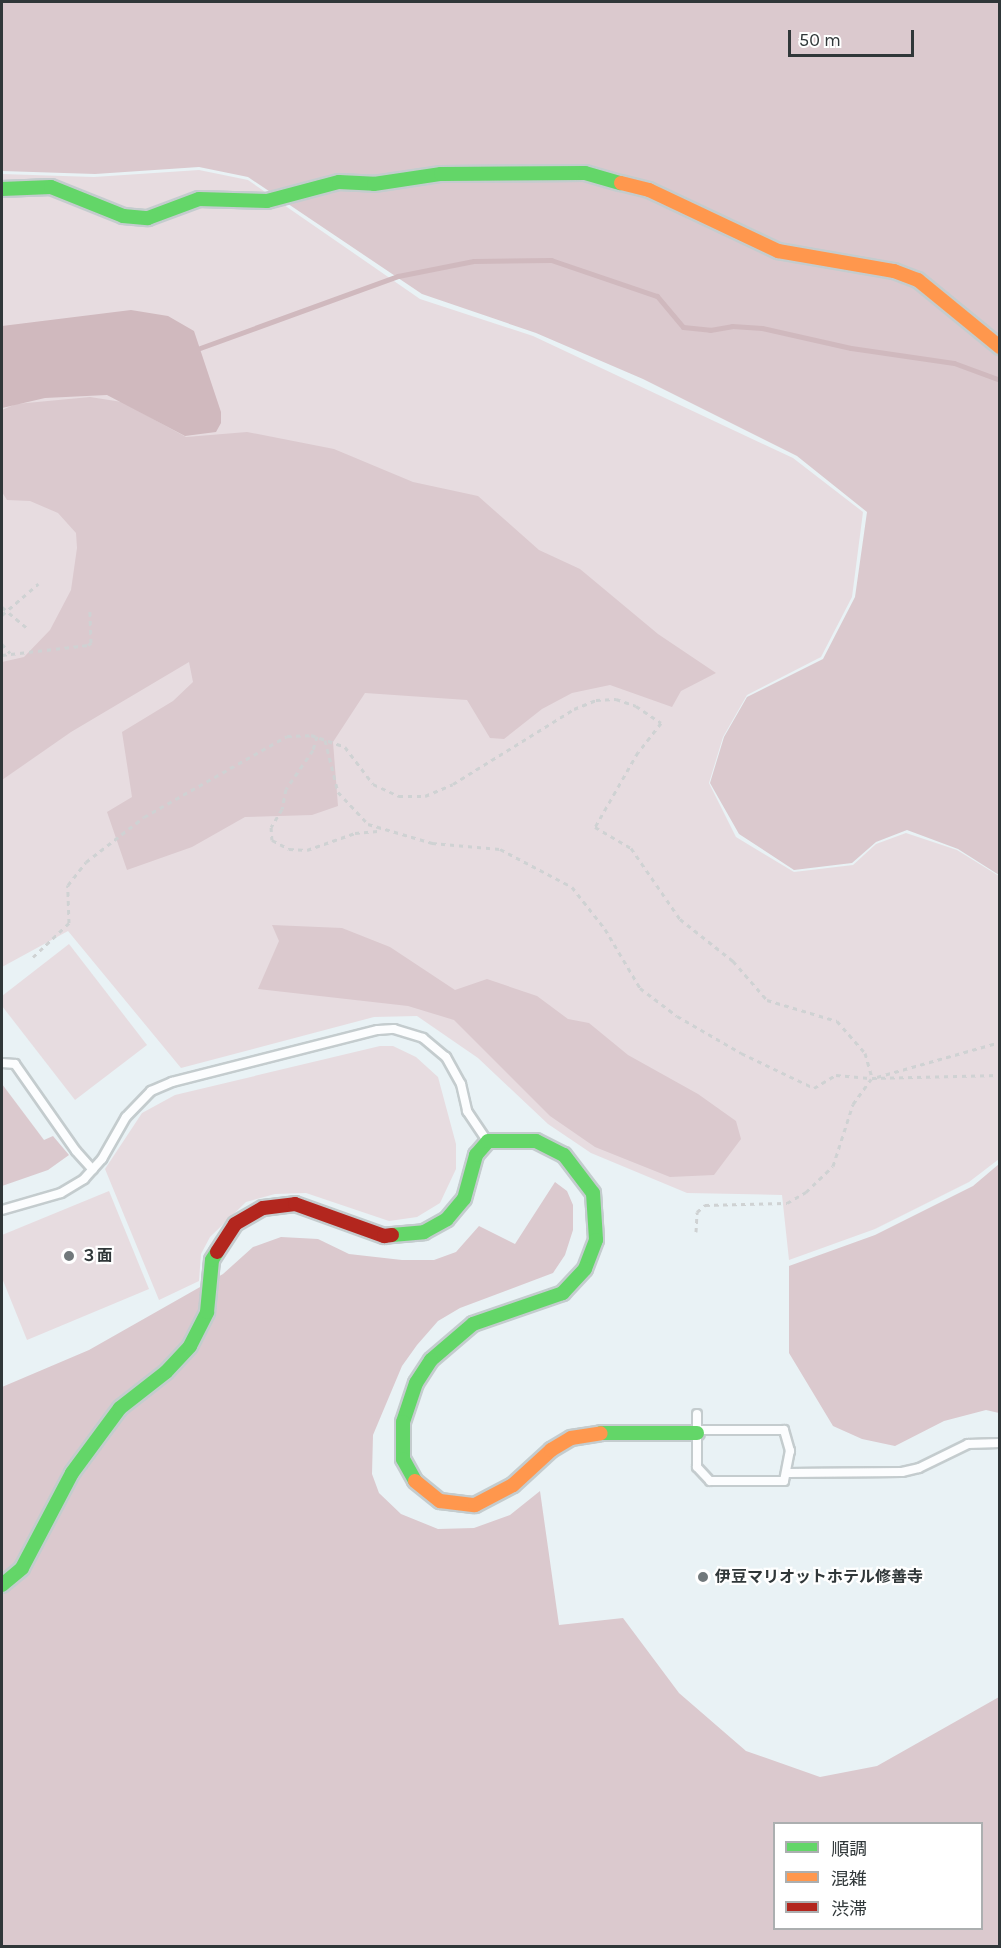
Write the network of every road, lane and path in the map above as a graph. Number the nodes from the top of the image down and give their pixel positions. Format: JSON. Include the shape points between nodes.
{"nodes":[{"id":1,"x":2,"y":189,"type":"edge"},
{"id":2,"x":999,"y":347,"type":"edge"},
{"id":3,"x":38,"y":584,"type":"dead end"},
{"id":4,"x":2,"y":607,"type":"edge"},
{"id":5,"x":6,"y":610,"type":"junction"},
{"id":6,"x":90,"y":612,"type":"dead end"},
{"id":7,"x":2,"y":615,"type":"edge"},
{"id":8,"x":28,"y":629,"type":"dead end"},
{"id":9,"x":2,"y":644,"type":"edge"},
{"id":10,"x":10,"y":652,"type":"junction"},
{"id":11,"x":2,"y":655,"type":"edge"},
{"id":12,"x":317,"y":736,"type":"junction"},
{"id":13,"x":325,"y":740,"type":"junction"},
{"id":14,"x":382,"y":831,"type":"junction"},
{"id":15,"x":33,"y":957,"type":"dead end"},
{"id":16,"x":999,"y":1042,"type":"edge"},
{"id":17,"x":2,"y":1063,"type":"edge"},
{"id":18,"x":999,"y":1075,"type":"edge"},
{"id":19,"x":872,"y":1078,"type":"junction"},
{"id":20,"x":488,"y":1141,"type":"junction"},
{"id":21,"x":93,"y":1170,"type":"junction"},
{"id":22,"x":2,"y":1210,"type":"edge"},
{"id":23,"x":696,"y":1232,"type":"dead end"},
{"id":24,"x":697,"y":1414,"type":"dead end"},
{"id":25,"x":697,"y":1431,"type":"junction"},
{"id":26,"x":999,"y":1443,"type":"edge"},
{"id":27,"x":788,"y":1473,"type":"junction"},
{"id":28,"x":2,"y":1586,"type":"edge"}],
"edges":[{"from":1,"to":2,"type":"street","via":[[51,187],[123,216],[148,218],[199,199],[267,201],[339,182],[374,184],[441,174],[585,173],[649,190],[778,251],[894,271],[918,280]]},
{"from":3,"to":5,"type":"path"},
{"from":4,"to":5,"type":"path"},
{"from":5,"to":7,"type":"path"},
{"from":5,"to":8,"type":"path"},
{"from":6,"to":10,"type":"path","via":[[88,645]]},
{"from":9,"to":10,"type":"path"},
{"from":10,"to":11,"type":"path"},
{"from":12,"to":13,"type":"path"},
{"from":12,"to":14,"type":"path","via":[[313,750],[286,789],[282,809],[271,827],[272,840],[289,849],[307,850],[364,831]]},
{"from":12,"to":15,"type":"path","via":[[287,736],[122,832],[72,878],[66,898],[69,923]]},
{"from":13,"to":14,"type":"path","via":[[338,792],[360,818]]},
{"from":13,"to":19,"type":"path","via":[[345,747],[365,776],[387,792],[425,796],[446,788],[546,723],[586,703],[606,698],[636,706],[661,723],[638,752],[594,827],[631,848],[680,919],[733,961],[767,1000],[837,1021],[865,1053]]},
{"from":14,"to":19,"type":"path","via":[[432,843],[494,848],[521,858],[577,892],[616,947],[631,978],[651,999],[677,1016],[814,1088],[836,1074]]},
{"from":16,"to":19,"type":"path"},
{"from":17,"to":21,"type":"lane","via":[[15,1064]]},
{"from":18,"to":19,"type":"path"},
{"from":19,"to":23,"type":"path","via":[[853,1104],[833,1166],[806,1192],[779,1204],[705,1205],[697,1212]]},
{"from":20,"to":21,"type":"lane","via":[[472,1122],[461,1084],[436,1046],[409,1032],[378,1030],[172,1082],[151,1091],[126,1117]]},
{"from":20,"to":25,"type":"street","via":[[536,1141],[576,1166],[595,1201],[597,1240],[585,1269],[563,1293],[473,1324],[431,1360],[411,1396],[403,1422],[403,1459],[413,1480],[440,1501],[475,1504],[513,1485],[551,1450],[571,1438],[593,1433]]},
{"from":20,"to":28,"type":"street","via":[[476,1155],[464,1199],[447,1219],[424,1232],[384,1236],[295,1204],[263,1208],[235,1224],[212,1260],[207,1312],[190,1346],[166,1372],[120,1408],[72,1473],[22,1568]]},
{"from":21,"to":22,"type":"lane","via":[[61,1193]]},
{"from":24,"to":25,"type":"lane"},
{"from":25,"to":27,"type":"lane","via":[[784,1430],[790,1451]]},
{"from":25,"to":27,"type":"lane","via":[[697,1467],[710,1481],[784,1481]]},
{"from":26,"to":27,"type":"lane","via":[[968,1444],[902,1472]]}]}
